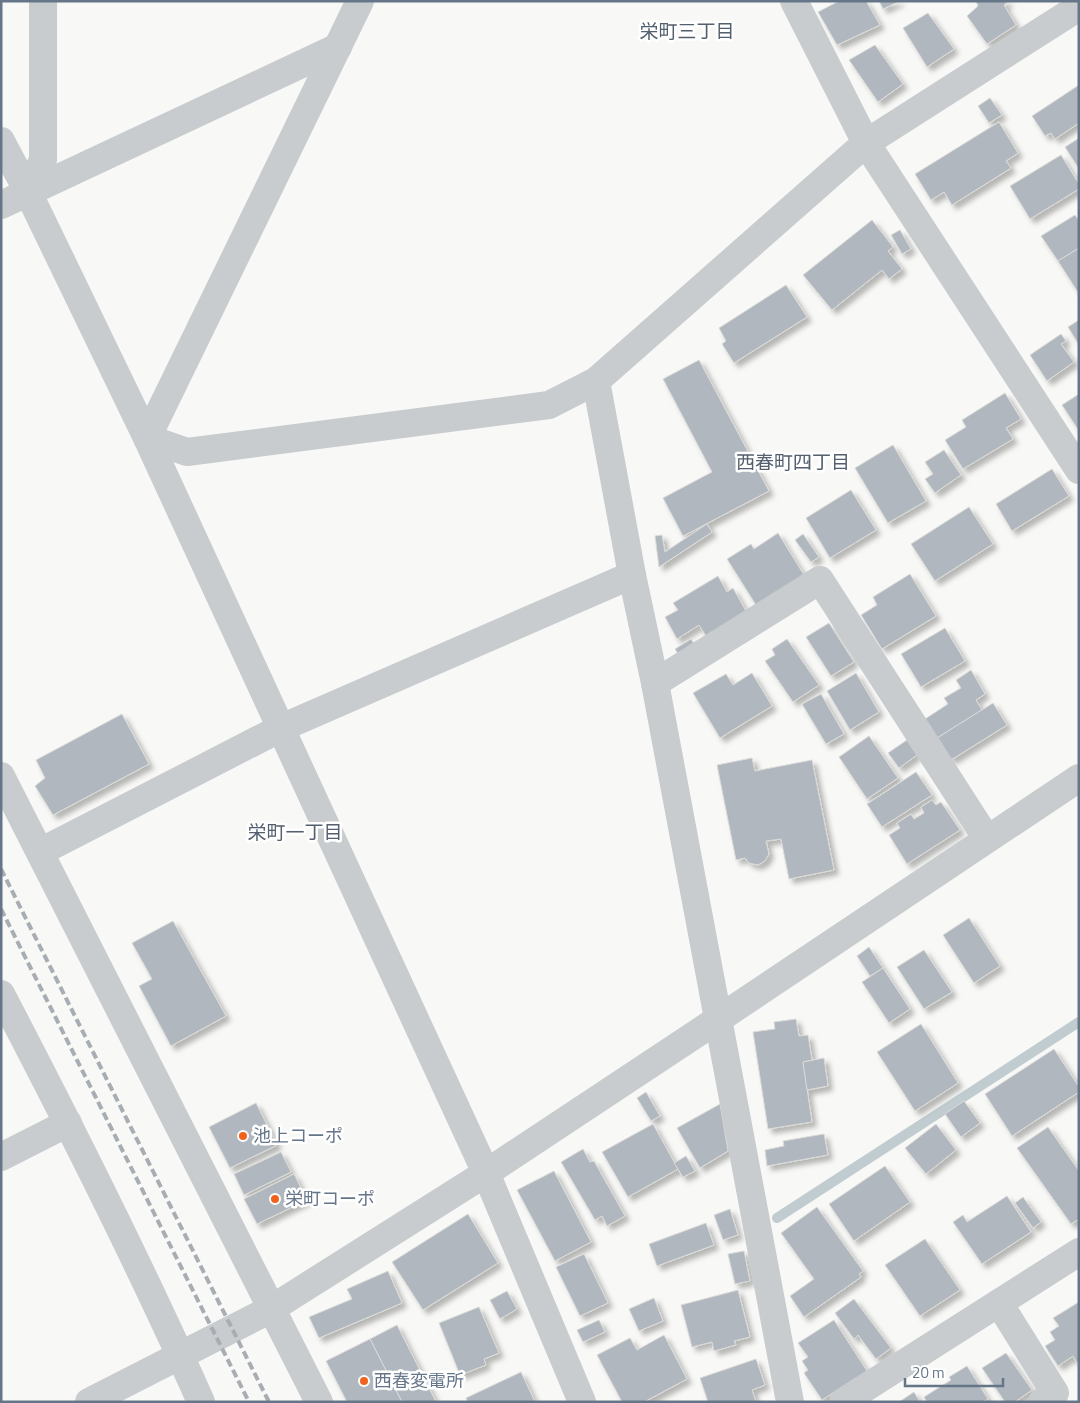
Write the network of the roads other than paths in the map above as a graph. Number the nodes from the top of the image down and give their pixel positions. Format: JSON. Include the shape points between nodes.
{"nodes":[{"id":1,"x":43,"y":1,"type":"edge"},
{"id":2,"x":360,"y":1,"type":"edge"},
{"id":3,"x":794,"y":1,"type":"edge"},
{"id":4,"x":1079,"y":6,"type":"edge"},
{"id":5,"x":338,"y":47,"type":"junction"},
{"id":6,"x":1,"y":141,"type":"edge"},
{"id":7,"x":866,"y":143,"type":"junction"},
{"id":8,"x":28,"y":192,"type":"junction"},
{"id":9,"x":1,"y":205,"type":"edge"},
{"id":10,"x":596,"y":380,"type":"junction"},
{"id":11,"x":147,"y":438,"type":"junction"},
{"id":12,"x":1079,"y":470,"type":"edge"},
{"id":13,"x":632,"y":575,"type":"junction"},
{"id":14,"x":655,"y":683,"type":"junction"},
{"id":15,"x":281,"y":728,"type":"junction"},
{"id":16,"x":1,"y":776,"type":"edge"},
{"id":17,"x":1079,"y":778,"type":"edge"},
{"id":18,"x":987,"y":839,"type":"junction"},
{"id":19,"x":40,"y":852,"type":"junction"},
{"id":20,"x":1,"y":994,"type":"edge"},
{"id":21,"x":717,"y":1020,"type":"junction"},
{"id":22,"x":68,"y":1123,"type":"junction"},
{"id":23,"x":1,"y":1157,"type":"edge"},
{"id":24,"x":486,"y":1173,"type":"junction"},
{"id":25,"x":1079,"y":1252,"type":"edge"},
{"id":26,"x":999,"y":1303,"type":"junction"},
{"id":27,"x":271,"y":1310,"type":"junction"},
{"id":28,"x":180,"y":1355,"type":"junction"},
{"id":29,"x":89,"y":1402,"type":"edge"},
{"id":30,"x":201,"y":1402,"type":"edge"},
{"id":31,"x":319,"y":1402,"type":"edge"},
{"id":32,"x":582,"y":1402,"type":"edge"},
{"id":33,"x":790,"y":1402,"type":"edge"},
{"id":34,"x":843,"y":1402,"type":"edge"},
{"id":35,"x":1042,"y":1402,"type":"edge"}],
"edges":[{"from":1,"to":8,"type":"street","via":[[43,160]]},
{"from":2,"to":5,"type":"street"},
{"from":3,"to":7,"type":"street"},
{"from":4,"to":7,"type":"street"},
{"from":5,"to":8,"type":"street"},
{"from":5,"to":11,"type":"street"},
{"from":6,"to":8,"type":"street"},
{"from":7,"to":10,"type":"street"},
{"from":7,"to":12,"type":"street"},
{"from":8,"to":9,"type":"street"},
{"from":8,"to":11,"type":"street"},
{"from":10,"to":11,"type":"street","via":[[550,405],[187,452]]},
{"from":10,"to":13,"type":"street"},
{"from":11,"to":15,"type":"street"},
{"from":13,"to":14,"type":"street"},
{"from":13,"to":15,"type":"street"},
{"from":14,"to":18,"type":"street","via":[[820,580]]},
{"from":14,"to":21,"type":"street"},
{"from":15,"to":19,"type":"street"},
{"from":15,"to":24,"type":"street"},
{"from":16,"to":19,"type":"street"},
{"from":17,"to":18,"type":"street"},
{"from":18,"to":21,"type":"street"},
{"from":19,"to":27,"type":"street"},
{"from":20,"to":22,"type":"street"},
{"from":21,"to":24,"type":"street"},
{"from":21,"to":33,"type":"street"},
{"from":22,"to":23,"type":"street"},
{"from":22,"to":28,"type":"street"},
{"from":24,"to":27,"type":"street"},
{"from":24,"to":32,"type":"street"},
{"from":25,"to":26,"type":"street"},
{"from":26,"to":34,"type":"street"},
{"from":26,"to":35,"type":"street","via":[[1055,1393]]},
{"from":27,"to":28,"type":"street"},
{"from":27,"to":31,"type":"street"},
{"from":28,"to":29,"type":"street"},
{"from":28,"to":30,"type":"street"}]}
